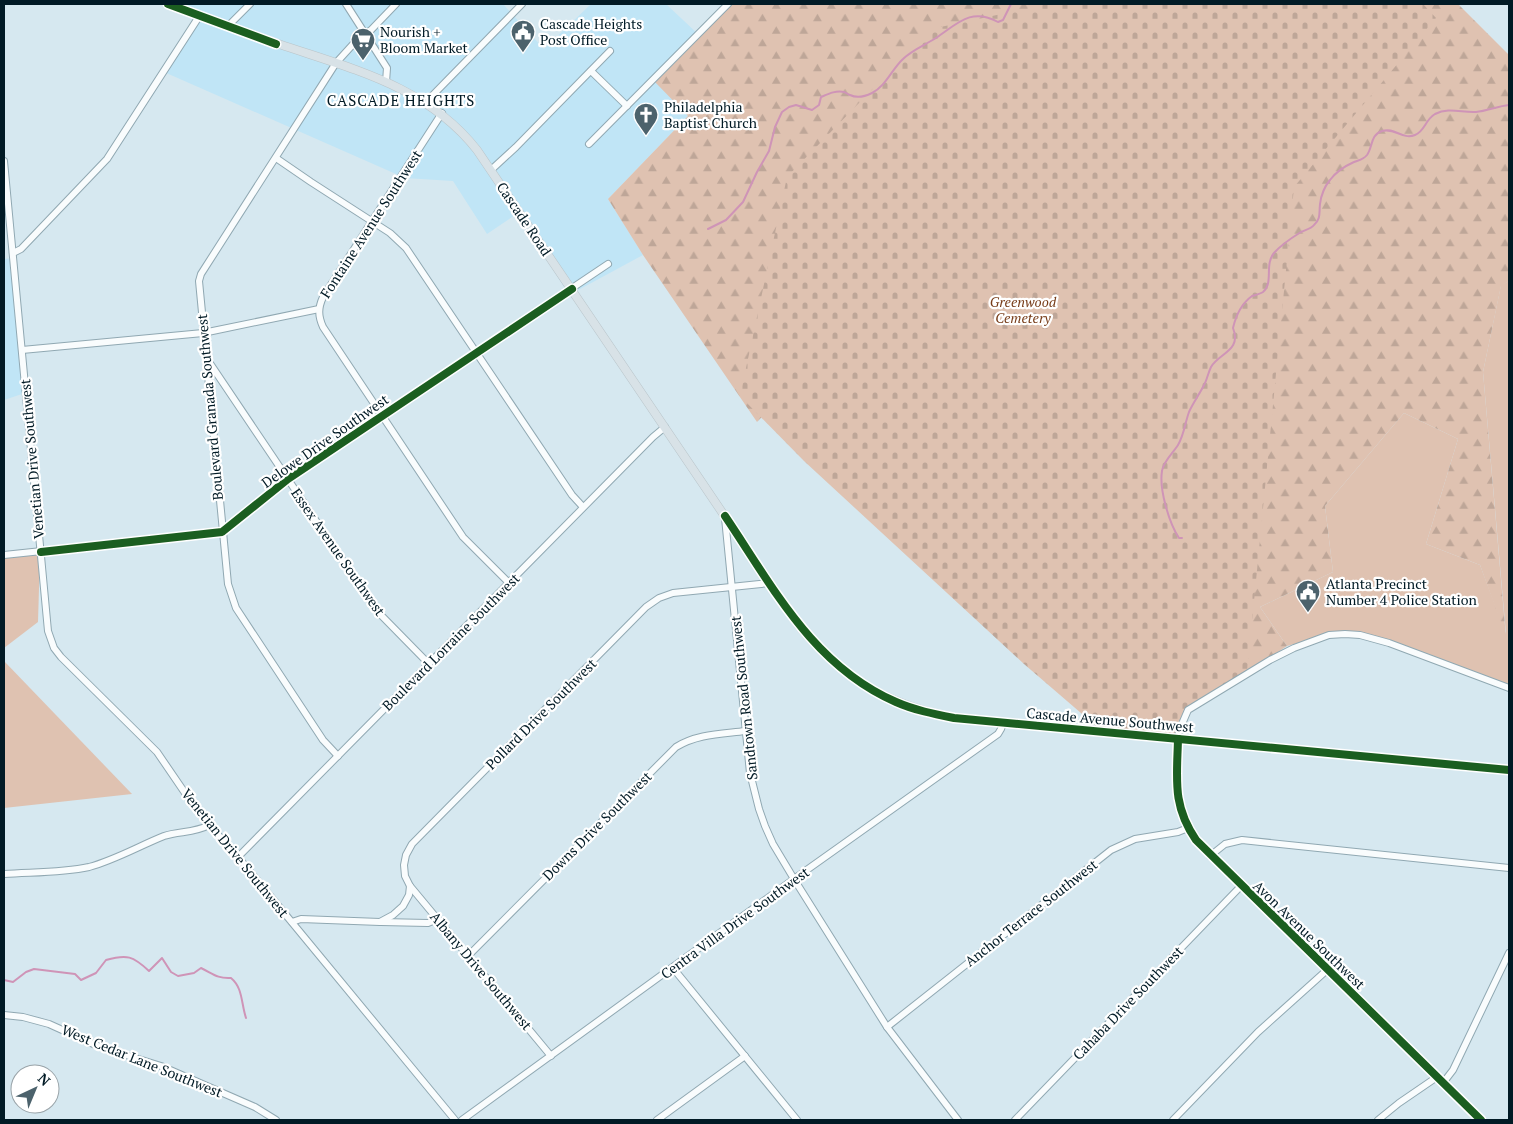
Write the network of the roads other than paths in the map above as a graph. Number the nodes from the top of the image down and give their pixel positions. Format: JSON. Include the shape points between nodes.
{"nodes":[{"id":1,"x":170,"y":4,"type":"edge"},
{"id":2,"x":250,"y":4,"type":"edge"},
{"id":3,"x":346,"y":4,"type":"edge"},
{"id":4,"x":396,"y":4,"type":"edge"},
{"id":5,"x":522,"y":4,"type":"edge"},
{"id":6,"x":728,"y":4,"type":"edge"},
{"id":7,"x":200,"y":15,"type":"junction"},
{"id":8,"x":228,"y":26,"type":"junction"},
{"id":9,"x":366,"y":34,"type":"junction"},
{"id":10,"x":610,"y":51,"type":"dead end"},
{"id":11,"x":336,"y":63,"type":"junction"},
{"id":12,"x":591,"y":71,"type":"junction"},
{"id":13,"x":386,"y":82,"type":"junction"},
{"id":14,"x":426,"y":102,"type":"junction"},
{"id":15,"x":627,"y":106,"type":"junction"},
{"id":16,"x":442,"y":113,"type":"junction"},
{"id":17,"x":589,"y":144,"type":"dead end"},
{"id":18,"x":276,"y":158,"type":"junction"},
{"id":19,"x":4,"y":161,"type":"edge"},
{"id":20,"x":491,"y":170,"type":"junction"},
{"id":21,"x":5,"y":185,"type":"edge"},
{"id":22,"x":372,"y":221,"type":"junction"},
{"id":23,"x":12,"y":253,"type":"junction"},
{"id":24,"x":608,"y":264,"type":"dead end"},
{"id":25,"x":572,"y":290,"type":"junction"},
{"id":26,"x":319,"y":310,"type":"junction"},
{"id":27,"x":203,"y":333,"type":"junction"},
{"id":28,"x":22,"y":350,"type":"junction"},
{"id":29,"x":477,"y":353,"type":"junction"},
{"id":30,"x":206,"y":357,"type":"junction"},
{"id":31,"x":382,"y":416,"type":"junction"},
{"id":32,"x":665,"y":427,"type":"junction"},
{"id":33,"x":288,"y":480,"type":"junction"},
{"id":34,"x":584,"y":507,"type":"junction"},
{"id":35,"x":725,"y":516,"type":"junction"},
{"id":36,"x":222,"y":532,"type":"junction"},
{"id":37,"x":40,"y":552,"type":"junction"},
{"id":38,"x":4,"y":555,"type":"edge"},
{"id":39,"x":764,"y":574,"type":"joint"},
{"id":40,"x":509,"y":583,"type":"junction"},
{"id":41,"x":770,"y":583,"type":"junction"},
{"id":42,"x":733,"y":587,"type":"junction"},
{"id":43,"x":429,"y":664,"type":"junction"},
{"id":44,"x":1509,"y":688,"type":"edge"},
{"id":45,"x":1003,"y":722,"type":"junction"},
{"id":46,"x":745,"y":732,"type":"junction"},
{"id":47,"x":1178,"y":739,"type":"junction"},
{"id":48,"x":338,"y":756,"type":"junction"},
{"id":49,"x":1509,"y":770,"type":"edge"},
{"id":50,"x":209,"y":825,"type":"junction"},
{"id":51,"x":1188,"y":828,"type":"junction"},
{"id":52,"x":1210,"y":856,"type":"junction"},
{"id":53,"x":238,"y":857,"type":"junction"},
{"id":54,"x":1509,"y":868,"type":"edge"},
{"id":55,"x":4,"y":874,"type":"edge"},
{"id":56,"x":794,"y":879,"type":"junction"},
{"id":57,"x":410,"y":886,"type":"junction"},
{"id":58,"x":1242,"y":886,"type":"junction"},
{"id":59,"x":438,"y":920,"type":"junction"},
{"id":60,"x":292,"y":922,"type":"junction"},
{"id":61,"x":380,"y":922,"type":"junction"},
{"id":62,"x":1509,"y":953,"type":"edge"},
{"id":63,"x":468,"y":956,"type":"junction"},
{"id":64,"x":673,"y":968,"type":"junction"},
{"id":65,"x":1328,"y":970,"type":"junction"},
{"id":66,"x":4,"y":1015,"type":"edge"},
{"id":67,"x":887,"y":1027,"type":"junction"},
{"id":68,"x":551,"y":1056,"type":"junction"},
{"id":69,"x":745,"y":1056,"type":"junction"},
{"id":70,"x":1437,"y":1077,"type":"junction"},
{"id":71,"x":1443,"y":1083,"type":"junction"},
{"id":72,"x":276,"y":1120,"type":"edge"},
{"id":73,"x":455,"y":1120,"type":"edge"},
{"id":74,"x":462,"y":1120,"type":"edge"},
{"id":75,"x":657,"y":1120,"type":"edge"},
{"id":76,"x":797,"y":1120,"type":"edge"},
{"id":77,"x":958,"y":1120,"type":"edge"},
{"id":78,"x":1014,"y":1120,"type":"edge"},
{"id":79,"x":1173,"y":1120,"type":"edge"},
{"id":80,"x":1378,"y":1120,"type":"edge"},
{"id":81,"x":1481,"y":1120,"type":"edge"}],
"edges":[{"from":1,"to":7,"type":"main road","name":"Cascade Road"},
{"from":2,"to":8,"type":"street"},
{"from":3,"to":9,"type":"street"},
{"from":4,"to":9,"type":"street","name":"Boulevard Granada Southwest"},
{"from":5,"to":14,"type":"street"},
{"from":6,"to":15,"type":"street"},
{"from":7,"to":8,"type":"main road","name":"Cascade Road"},
{"from":7,"to":23,"type":"street","via":[[107,159],[21,249]]},
{"from":8,"to":11,"type":"main road","name":"Cascade Road"},
{"from":9,"to":11,"type":"street","name":"Boulevard Granada Southwest"},
{"from":9,"to":13,"type":"street","via":[[387,68]]},
{"from":10,"to":12,"type":"street"},
{"from":11,"to":13,"type":"main road","name":"Cascade Road"},
{"from":11,"to":18,"type":"street","name":"Boulevard Granada Southwest"},
{"from":12,"to":15,"type":"street"},
{"from":12,"to":20,"type":"street"},
{"from":13,"to":14,"type":"main road","name":"Cascade Road"},
{"from":14,"to":16,"type":"main road","name":"Cascade Road"},
{"from":15,"to":17,"type":"street"},
{"from":16,"to":20,"type":"main road","name":"Cascade Road","via":[[467,137]]},
{"from":16,"to":22,"type":"street","name":"Fontaine Avenue Southwest"},
{"from":18,"to":22,"type":"street"},
{"from":18,"to":27,"type":"street","name":"Boulevard Granada Southwest","via":[[201,274]]},
{"from":19,"to":21,"type":"street","name":"Venetian Drive Southwest"},
{"from":20,"to":25,"type":"main road","name":"Cascade Road"},
{"from":21,"to":23,"type":"street","name":"Venetian Drive Southwest"},
{"from":22,"to":26,"type":"street","name":"Fontaine Avenue Southwest","via":[[323,297]]},
{"from":22,"to":29,"type":"street","via":[[406,248]]},
{"from":23,"to":28,"type":"street","name":"Venetian Drive Southwest"},
{"from":24,"to":25,"type":"street","name":"Delowe Drive Southwest"},
{"from":25,"to":29,"type":"street","name":"Delowe Drive Southwest"},
{"from":25,"to":32,"type":"main road","name":"Cascade Road"},
{"from":26,"to":27,"type":"street","name":"Fontaine Avenue Southwest"},
{"from":26,"to":31,"type":"street","via":[[323,327]]},
{"from":27,"to":28,"type":"street","name":"Fontaine Avenue Southwest"},
{"from":27,"to":30,"type":"street","name":"Boulevard Granada Southwest"},
{"from":28,"to":37,"type":"street","name":"Venetian Drive Southwest"},
{"from":29,"to":31,"type":"street","name":"Delowe Drive Southwest"},
{"from":29,"to":34,"type":"street","via":[[572,495]]},
{"from":30,"to":33,"type":"street","name":"Essex Avenue Southwest"},
{"from":30,"to":36,"type":"street","name":"Boulevard Granada Southwest"},
{"from":31,"to":33,"type":"street","name":"Delowe Drive Southwest"},
{"from":31,"to":40,"type":"street","via":[[463,537]]},
{"from":32,"to":34,"type":"street","name":"Boulevard Lorraine Southwest"},
{"from":32,"to":35,"type":"main road","name":"Cascade Road"},
{"from":33,"to":36,"type":"street","name":"Delowe Drive Southwest"},
{"from":33,"to":43,"type":"street","name":"Essex Avenue Southwest","via":[[376,610]]},
{"from":34,"to":40,"type":"street","name":"Boulevard Lorraine Southwest"},
{"from":35,"to":39,"type":"main road","name":"Cascade Road"},
{"from":35,"to":42,"type":"street","name":"Sandtown Road Southwest"},
{"from":36,"to":37,"type":"street"},
{"from":36,"to":48,"type":"street","name":"Boulevard Granada Southwest","via":[[228,584],[236,608],[323,740]]},
{"from":37,"to":38,"type":"street"},
{"from":37,"to":50,"type":"street","name":"Venetian Drive Southwest","via":[[48,631],[54,648],[157,752]]},
{"from":39,"to":41,"type":"main road","name":"Cascade Avenue Southwest"},
{"from":40,"to":43,"type":"street","name":"Boulevard Lorraine Southwest"},
{"from":41,"to":42,"type":"street","name":"Pollard Drive Southwest"},
{"from":41,"to":45,"type":"main road","name":"Cascade Avenue Southwest","via":[[816,646],[867,687],[896,702],[927,712]]},
{"from":42,"to":46,"type":"street","name":"Sandtown Road Southwest"},
{"from":42,"to":57,"type":"street","name":"Pollard Drive Southwest","via":[[673,593],[646,607],[412,844],[404,865]]},
{"from":43,"to":48,"type":"street","name":"Boulevard Lorraine Southwest"},
{"from":44,"to":47,"type":"street","name":"Avon Avenue Southwest","via":[[1389,643],[1360,635],[1329,635],[1270,660],[1188,710]]},
{"from":45,"to":47,"type":"main road","name":"Cascade Avenue Southwest"},
{"from":45,"to":56,"type":"street","name":"Centra Villa Drive Southwest","via":[[998,734]]},
{"from":46,"to":56,"type":"street","name":"Sandtown Road Southwest","via":[[759,809],[773,844]]},
{"from":46,"to":63,"type":"street","name":"Downs Drive Southwest","via":[[698,736],[676,747]]},
{"from":47,"to":49,"type":"main road","name":"Cascade Avenue Southwest"},
{"from":47,"to":51,"type":"street","name":"Avon Avenue Southwest","via":[[1177,794]]},
{"from":48,"to":53,"type":"street","name":"Boulevard Lorraine Southwest"},
{"from":50,"to":53,"type":"street","name":"Venetian Drive Southwest"},
{"from":50,"to":55,"type":"street","via":[[201,830],[165,836],[89,867]]},
{"from":51,"to":52,"type":"street","name":"Avon Avenue Southwest"},
{"from":51,"to":67,"type":"street","name":"Anchor Terrace Southwest","via":[[1136,838],[1111,850]]},
{"from":52,"to":54,"type":"street","via":[[1224,844],[1242,840]]},
{"from":52,"to":58,"type":"street","name":"Avon Avenue Southwest"},
{"from":53,"to":60,"type":"street","name":"Venetian Drive Southwest"},
{"from":56,"to":64,"type":"street","name":"Centra Villa Drive Southwest"},
{"from":56,"to":67,"type":"street","name":"Sandtown Road Southwest"},
{"from":57,"to":59,"type":"street","name":"Albany Drive Southwest"},
{"from":57,"to":61,"type":"street","via":[[403,906]]},
{"from":58,"to":65,"type":"street","name":"Avon Avenue Southwest"},
{"from":58,"to":78,"type":"street","name":"Cahaba Drive Southwest"},
{"from":59,"to":61,"type":"street","via":[[428,923]]},
{"from":59,"to":63,"type":"street","name":"Albany Drive Southwest"},
{"from":60,"to":61,"type":"street","via":[[302,919]]},
{"from":60,"to":73,"type":"street","name":"Venetian Drive Southwest"},
{"from":62,"to":71,"type":"street","via":[[1453,1070]]},
{"from":63,"to":68,"type":"street","name":"Albany Drive Southwest"},
{"from":64,"to":68,"type":"street","name":"Centra Villa Drive Southwest"},
{"from":64,"to":69,"type":"street"},
{"from":65,"to":70,"type":"street","name":"Avon Avenue Southwest"},
{"from":65,"to":79,"type":"street","via":[[1258,1032]]},
{"from":66,"to":72,"type":"street","name":"West Cedar Lane Southwest","via":[[49,1024],[100,1047],[161,1066],[255,1107]]},
{"from":67,"to":77,"type":"street","name":"Sandtown Road Southwest"},
{"from":68,"to":74,"type":"street","name":"Centra Villa Drive Southwest"},
{"from":69,"to":75,"type":"street"},
{"from":69,"to":76,"type":"street"},
{"from":70,"to":71,"type":"street","name":"Avon Avenue Southwest"},
{"from":70,"to":80,"type":"street"},
{"from":71,"to":81,"type":"street","name":"Avon Avenue Southwest"}]}
